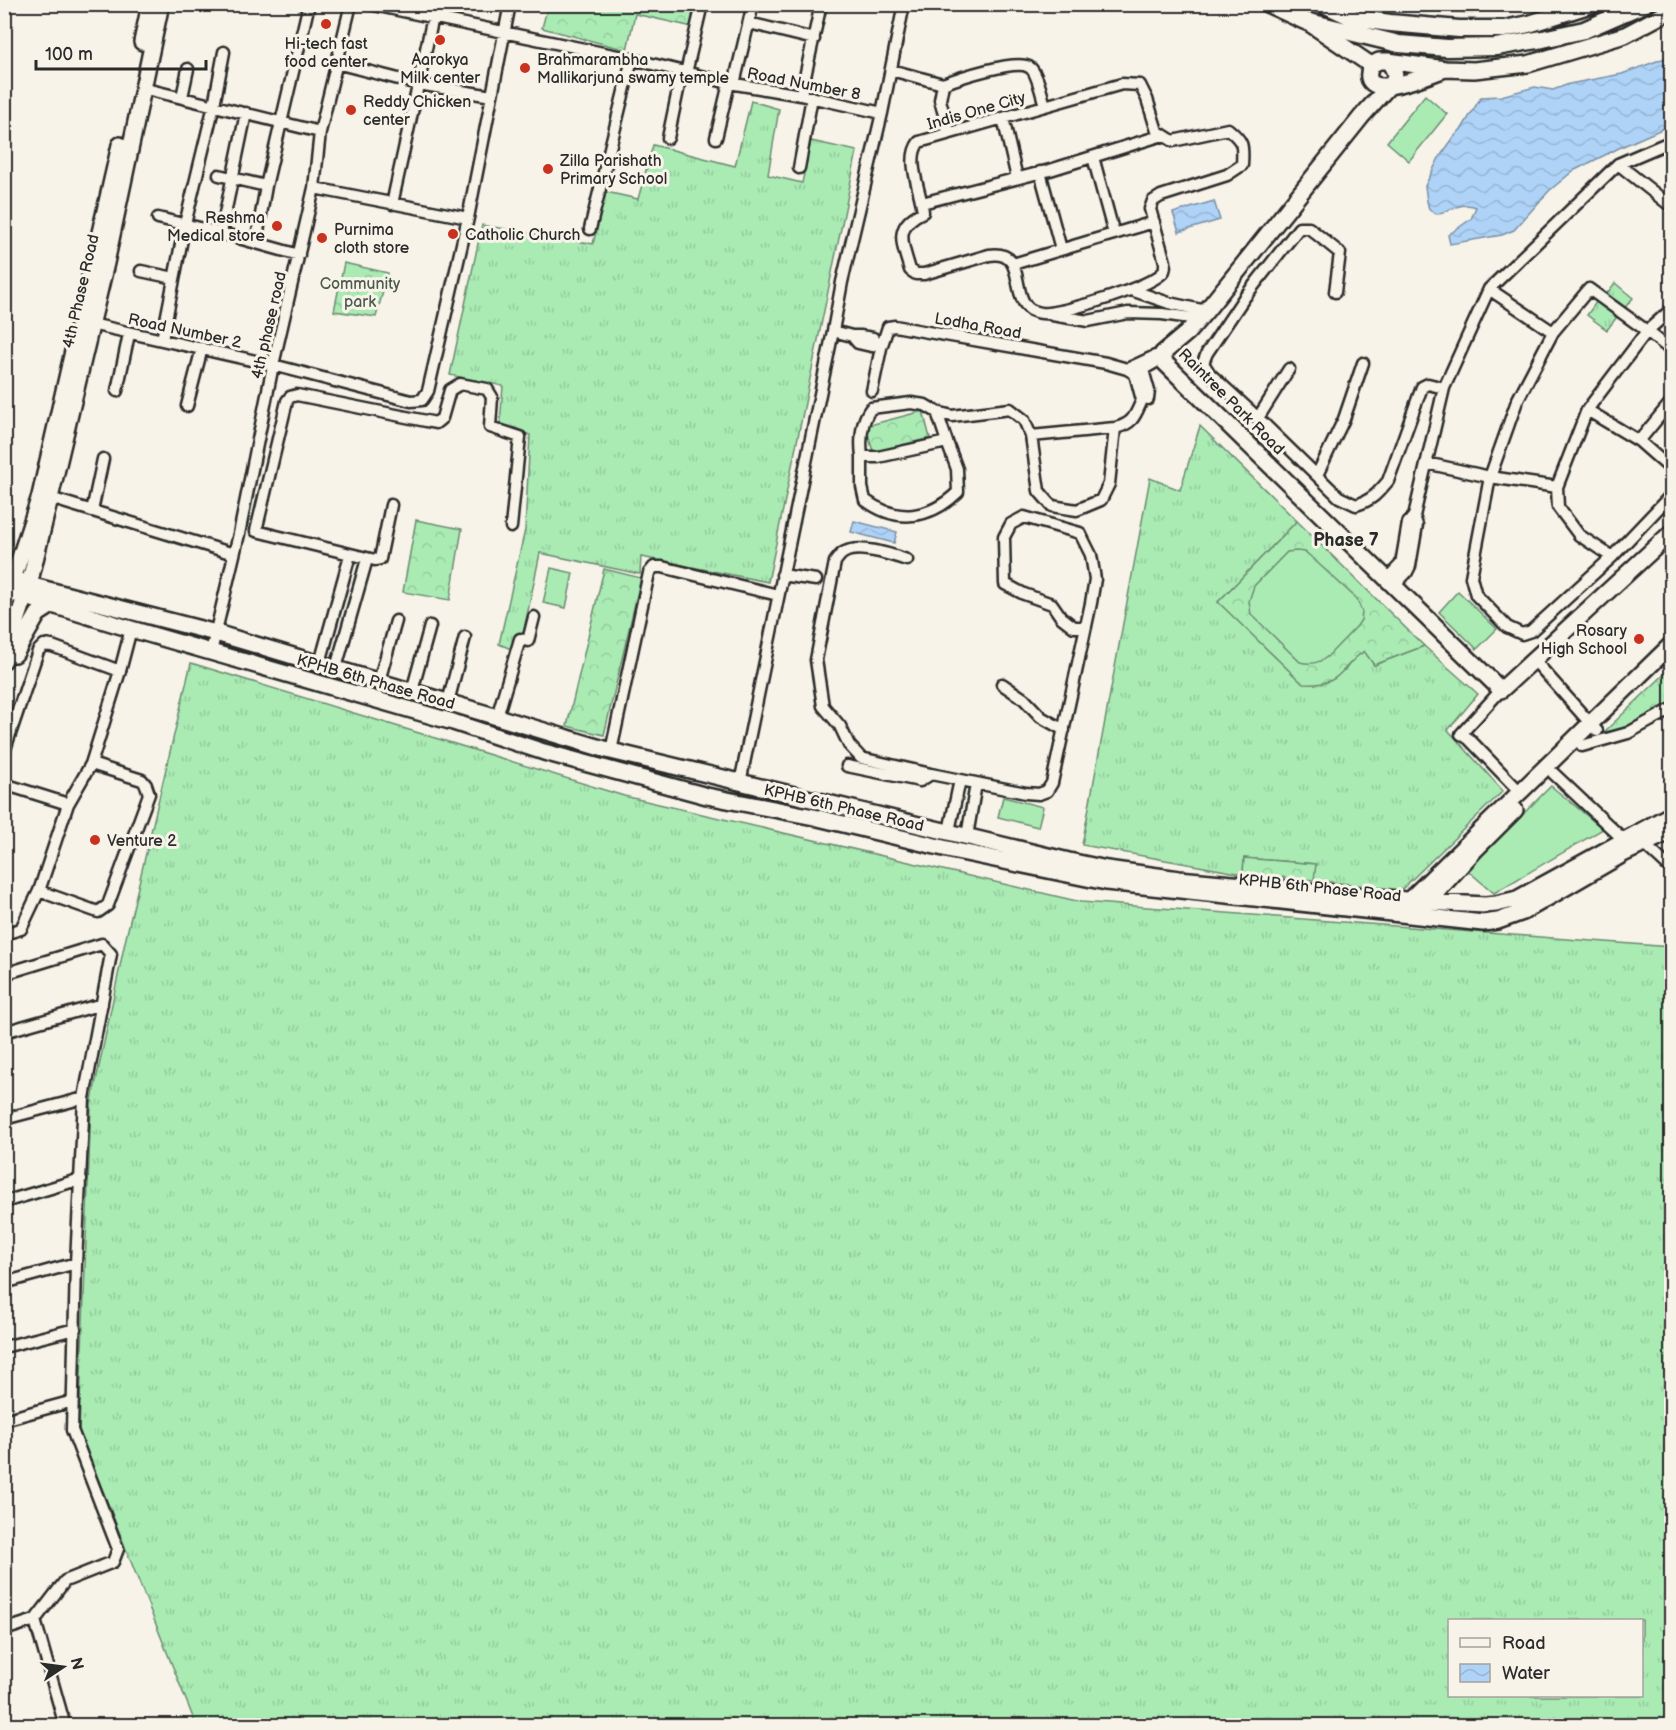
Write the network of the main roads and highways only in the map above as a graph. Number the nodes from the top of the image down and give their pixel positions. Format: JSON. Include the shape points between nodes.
{"nodes":[{"id":1,"x":1268,"y":4,"type":"edge"},
{"id":2,"x":1592,"y":4,"type":"edge"},
{"id":3,"x":1644,"y":4,"type":"edge"},
{"id":4,"x":1325,"y":5,"type":"edge"}],
"edges":[{"from":1,"to":3,"type":"main road","via":[[1305,21],[1399,44],[1447,48],[1496,47],[1584,30]]},
{"from":2,"to":4,"type":"main road","via":[[1504,29],[1390,23],[1354,18]]}]}
